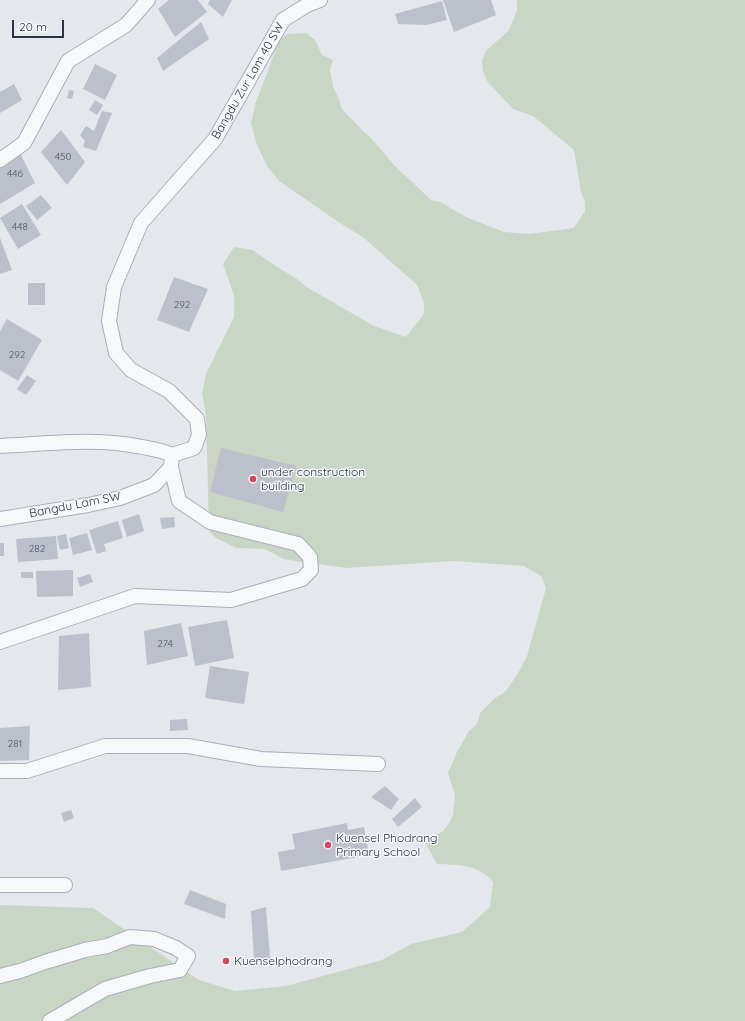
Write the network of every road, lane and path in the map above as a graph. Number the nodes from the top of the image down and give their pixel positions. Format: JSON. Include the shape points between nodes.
{"nodes":[{"id":1,"x":148,"y":0,"type":"edge"},
{"id":2,"x":320,"y":0,"type":"edge"},
{"id":3,"x":0,"y":160,"type":"edge"},
{"id":4,"x":0,"y":446,"type":"edge"},
{"id":5,"x":172,"y":461,"type":"junction"},
{"id":6,"x":0,"y":519,"type":"edge"},
{"id":7,"x":0,"y":642,"type":"edge"},
{"id":8,"x":378,"y":764,"type":"dead end"},
{"id":9,"x":0,"y":771,"type":"edge"},
{"id":10,"x":0,"y":885,"type":"edge"},
{"id":11,"x":65,"y":885,"type":"dead end"},
{"id":12,"x":0,"y":976,"type":"edge"},
{"id":13,"x":50,"y":1021,"type":"edge"}],
"edges":[{"from":1,"to":3,"type":"street","via":[[126,26],[68,61],[24,143]]},
{"from":2,"to":5,"type":"street","name":"Bangdu Zur Lam 40 SW","via":[[283,20],[215,139],[142,223],[114,287],[109,321],[116,353],[131,370],[169,391],[197,419],[199,435],[194,448]]},
{"from":4,"to":5,"type":"street","via":[[74,441],[124,443],[164,451]]},
{"from":5,"to":6,"type":"street","name":"Bangdu Lam SW","via":[[154,485],[120,498]]},
{"from":5,"to":7,"type":"street","via":[[179,501],[210,522],[298,544],[310,557],[311,570],[302,579],[231,600],[135,596]]},
{"from":8,"to":9,"type":"street","via":[[261,759],[188,746],[105,746],[27,770]]},
{"from":10,"to":11,"type":"street"},
{"from":12,"to":13,"type":"street","via":[[85,950],[107,946],[130,937],[154,939],[188,956],[180,970],[105,989]]}]}
